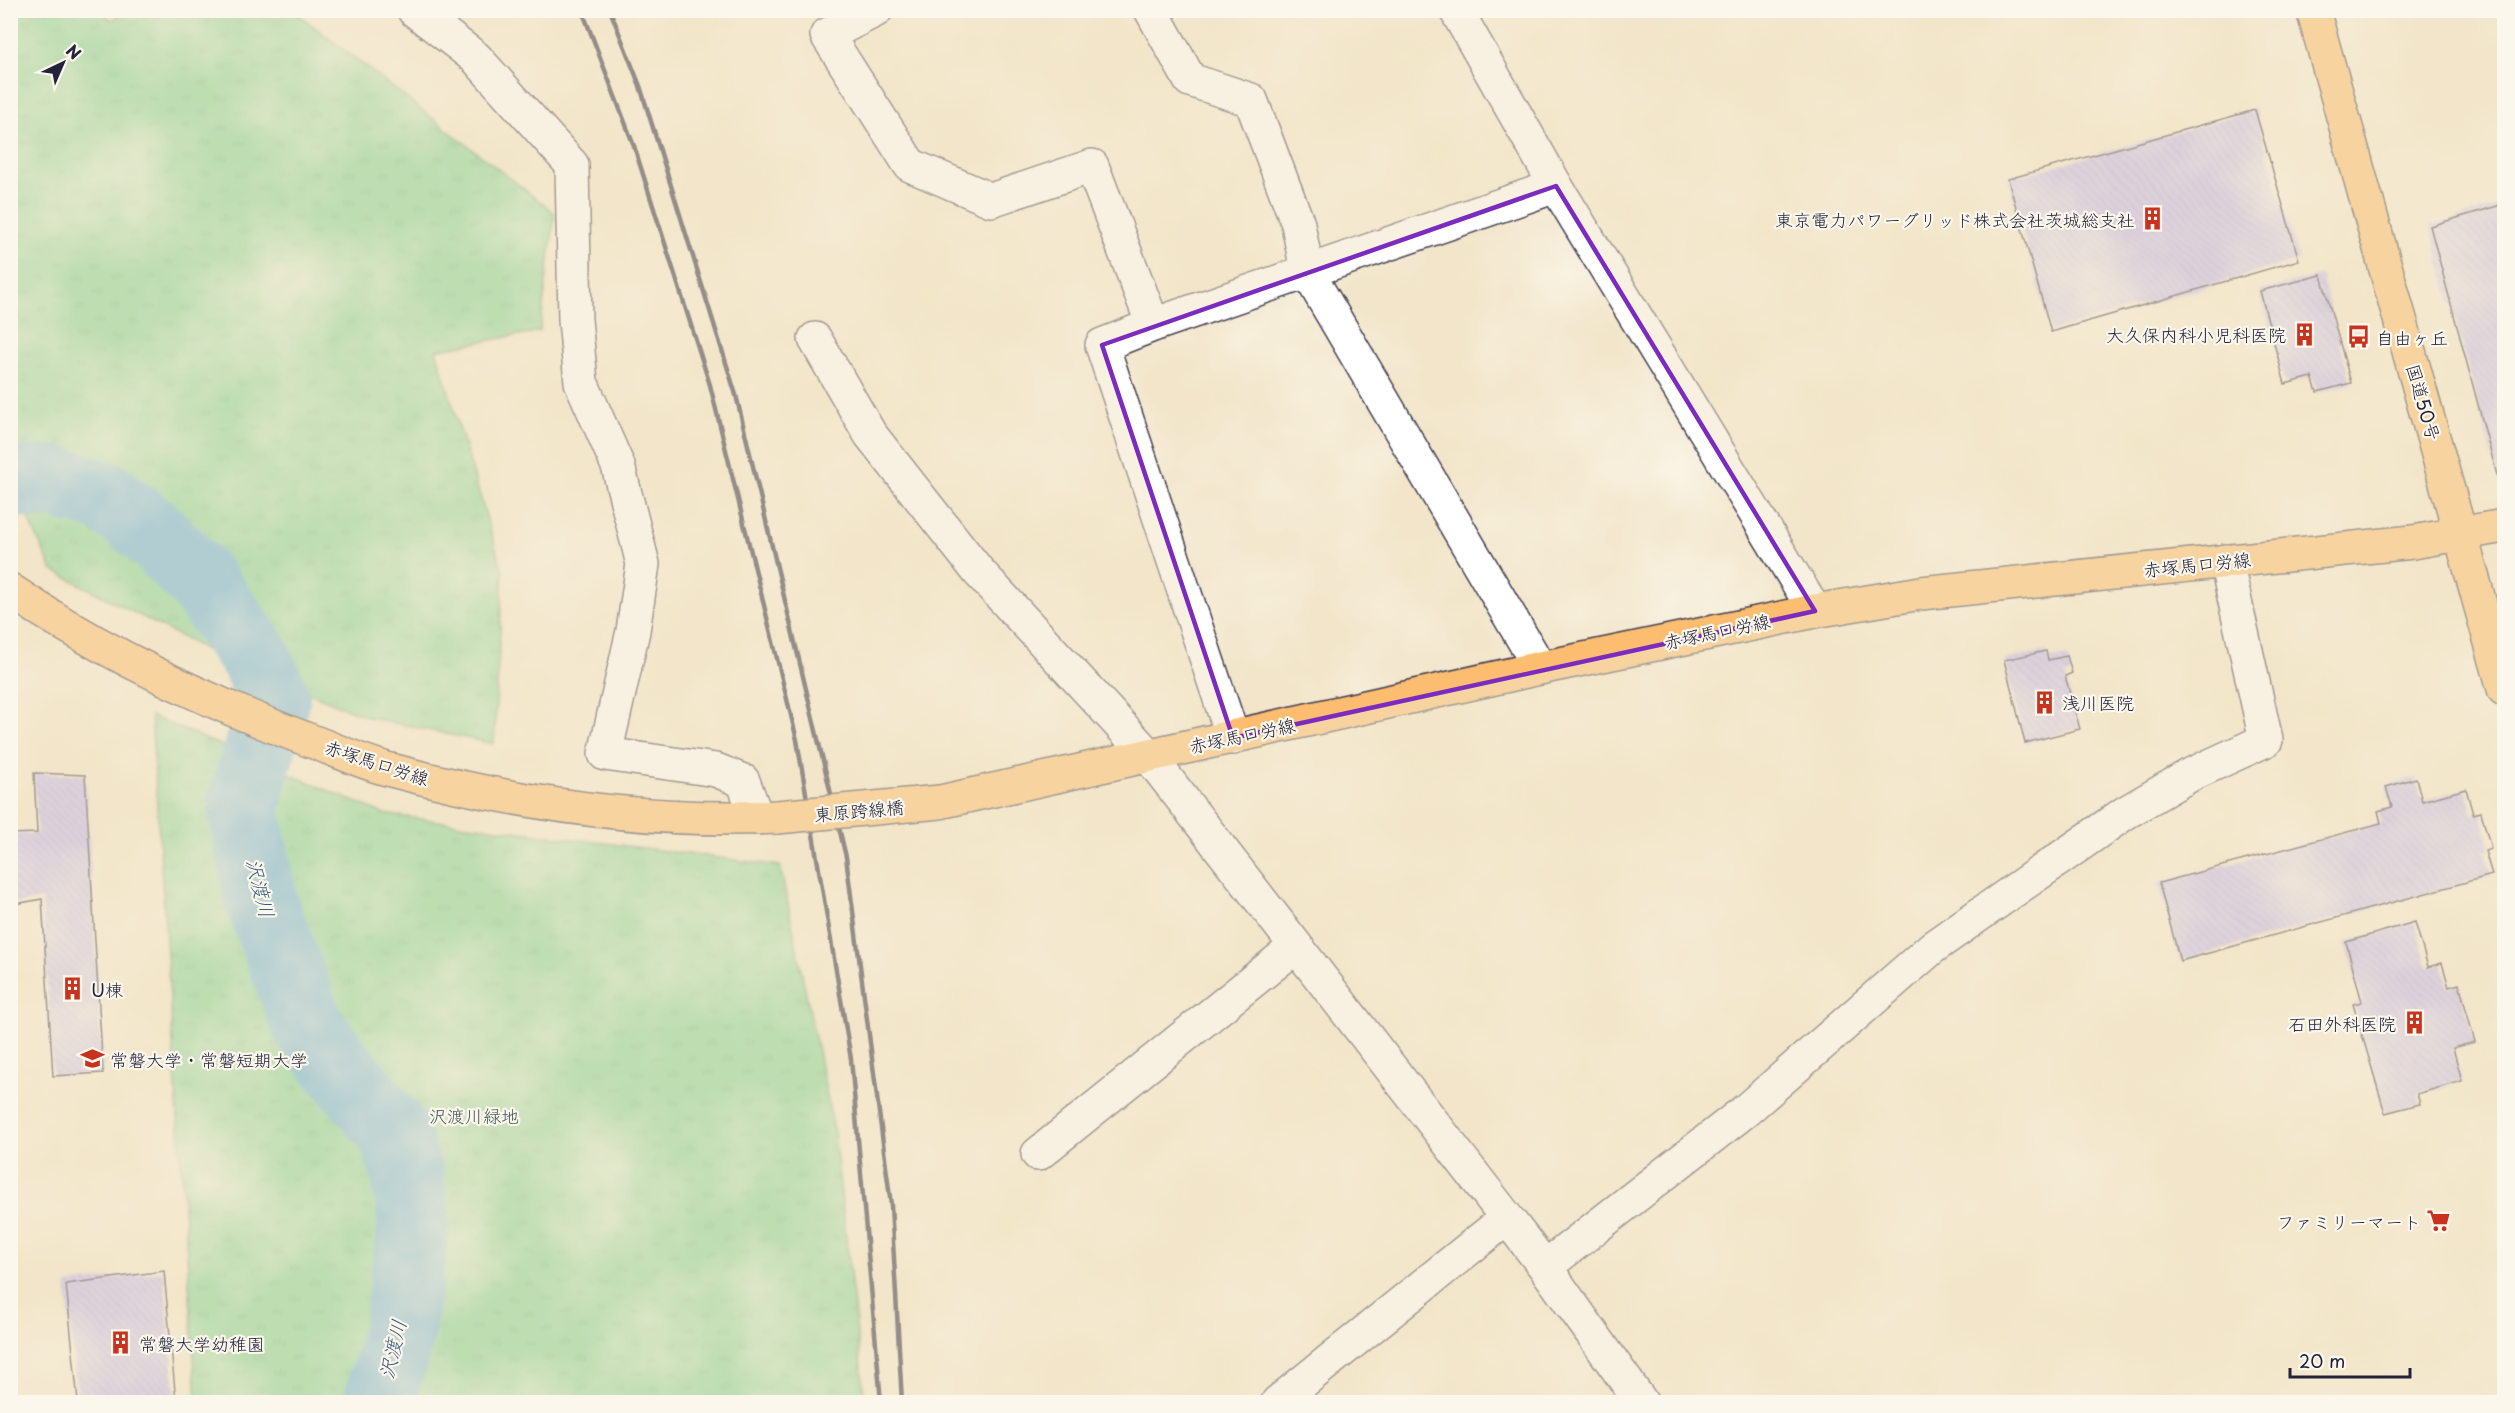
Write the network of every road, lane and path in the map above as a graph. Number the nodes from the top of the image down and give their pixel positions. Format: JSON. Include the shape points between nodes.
{"nodes":[{"id":1,"x":414,"y":10,"type":"edge"},
{"id":2,"x":876,"y":10,"type":"edge"},
{"id":3,"x":1151,"y":10,"type":"edge"},
{"id":4,"x":1456,"y":10,"type":"edge"},
{"id":5,"x":2313,"y":10,"type":"edge"},
{"id":6,"x":1556,"y":186,"type":"junction"},
{"id":7,"x":1307,"y":271,"type":"junction"},
{"id":8,"x":1153,"y":325,"type":"junction"},
{"id":9,"x":815,"y":339,"type":"dead end"},
{"id":10,"x":2505,"y":526,"type":"edge"},
{"id":11,"x":2462,"y":534,"type":"junction"},
{"id":12,"x":2226,"y":561,"type":"junction"},
{"id":13,"x":10,"y":590,"type":"edge"},
{"id":14,"x":1815,"y":610,"type":"junction"},
{"id":15,"x":1540,"y":668,"type":"junction"},
{"id":16,"x":2505,"y":689,"type":"edge"},
{"id":17,"x":1233,"y":738,"type":"junction"},
{"id":18,"x":1148,"y":755,"type":"junction"},
{"id":19,"x":940,"y":802,"type":"joint"},
{"id":20,"x":767,"y":818,"type":"junction"},
{"id":21,"x":1295,"y":947,"type":"junction"},
{"id":22,"x":1038,"y":1154,"type":"dead end"},
{"id":23,"x":1507,"y":1218,"type":"junction"},
{"id":24,"x":1545,"y":1267,"type":"junction"},
{"id":25,"x":1278,"y":1402,"type":"edge"},
{"id":26,"x":1641,"y":1402,"type":"edge"}],
"edges":[{"from":1,"to":20,"type":"street","via":[[476,58],[572,165],[575,320],[581,382],[618,466],[643,564],[633,631],[604,754],[716,770],[743,781]]},
{"from":2,"to":8,"type":"street","via":[[827,35],[910,165],[992,200],[1092,166]]},
{"from":3,"to":7,"type":"street","via":[[1190,80],[1251,100],[1298,224]]},
{"from":4,"to":6,"type":"street"},
{"from":5,"to":11,"type":"main road","name":"国道50号"},
{"from":6,"to":7,"type":"street"},
{"from":6,"to":14,"type":"street"},
{"from":7,"to":8,"type":"street"},
{"from":7,"to":15,"type":"street"},
{"from":8,"to":17,"type":"street","via":[[1102,345]]},
{"from":9,"to":18,"type":"street","via":[[870,434],[978,571]]},
{"from":10,"to":11,"type":"main road","name":"赤塚馬口労線"},
{"from":11,"to":12,"type":"main road","name":"赤塚馬口労線"},
{"from":11,"to":16,"type":"main road","name":"国道50号"},
{"from":12,"to":14,"type":"main road","name":"赤塚馬口労線","via":[[1921,593]]},
{"from":12,"to":24,"type":"street","via":[[2266,740],[2190,775],[2125,813],[1933,947],[1745,1111]]},
{"from":13,"to":20,"type":"main road","name":"赤塚馬口労線","via":[[53,619],[217,704],[385,768],[565,806],[651,816]]},
{"from":14,"to":15,"type":"main road","name":"赤塚馬口労線"},
{"from":15,"to":17,"type":"main road","name":"赤塚馬口労線"},
{"from":17,"to":18,"type":"main road","name":"赤塚馬口労線"},
{"from":18,"to":19,"type":"main road","name":"赤塚馬口労線"},
{"from":18,"to":21,"type":"street"},
{"from":19,"to":20,"type":"main road","name":"東原跨線橋","bridge":true},
{"from":21,"to":22,"type":"street"},
{"from":21,"to":23,"type":"street"},
{"from":23,"to":24,"type":"street"},
{"from":23,"to":25,"type":"street"},
{"from":24,"to":26,"type":"street"}]}
